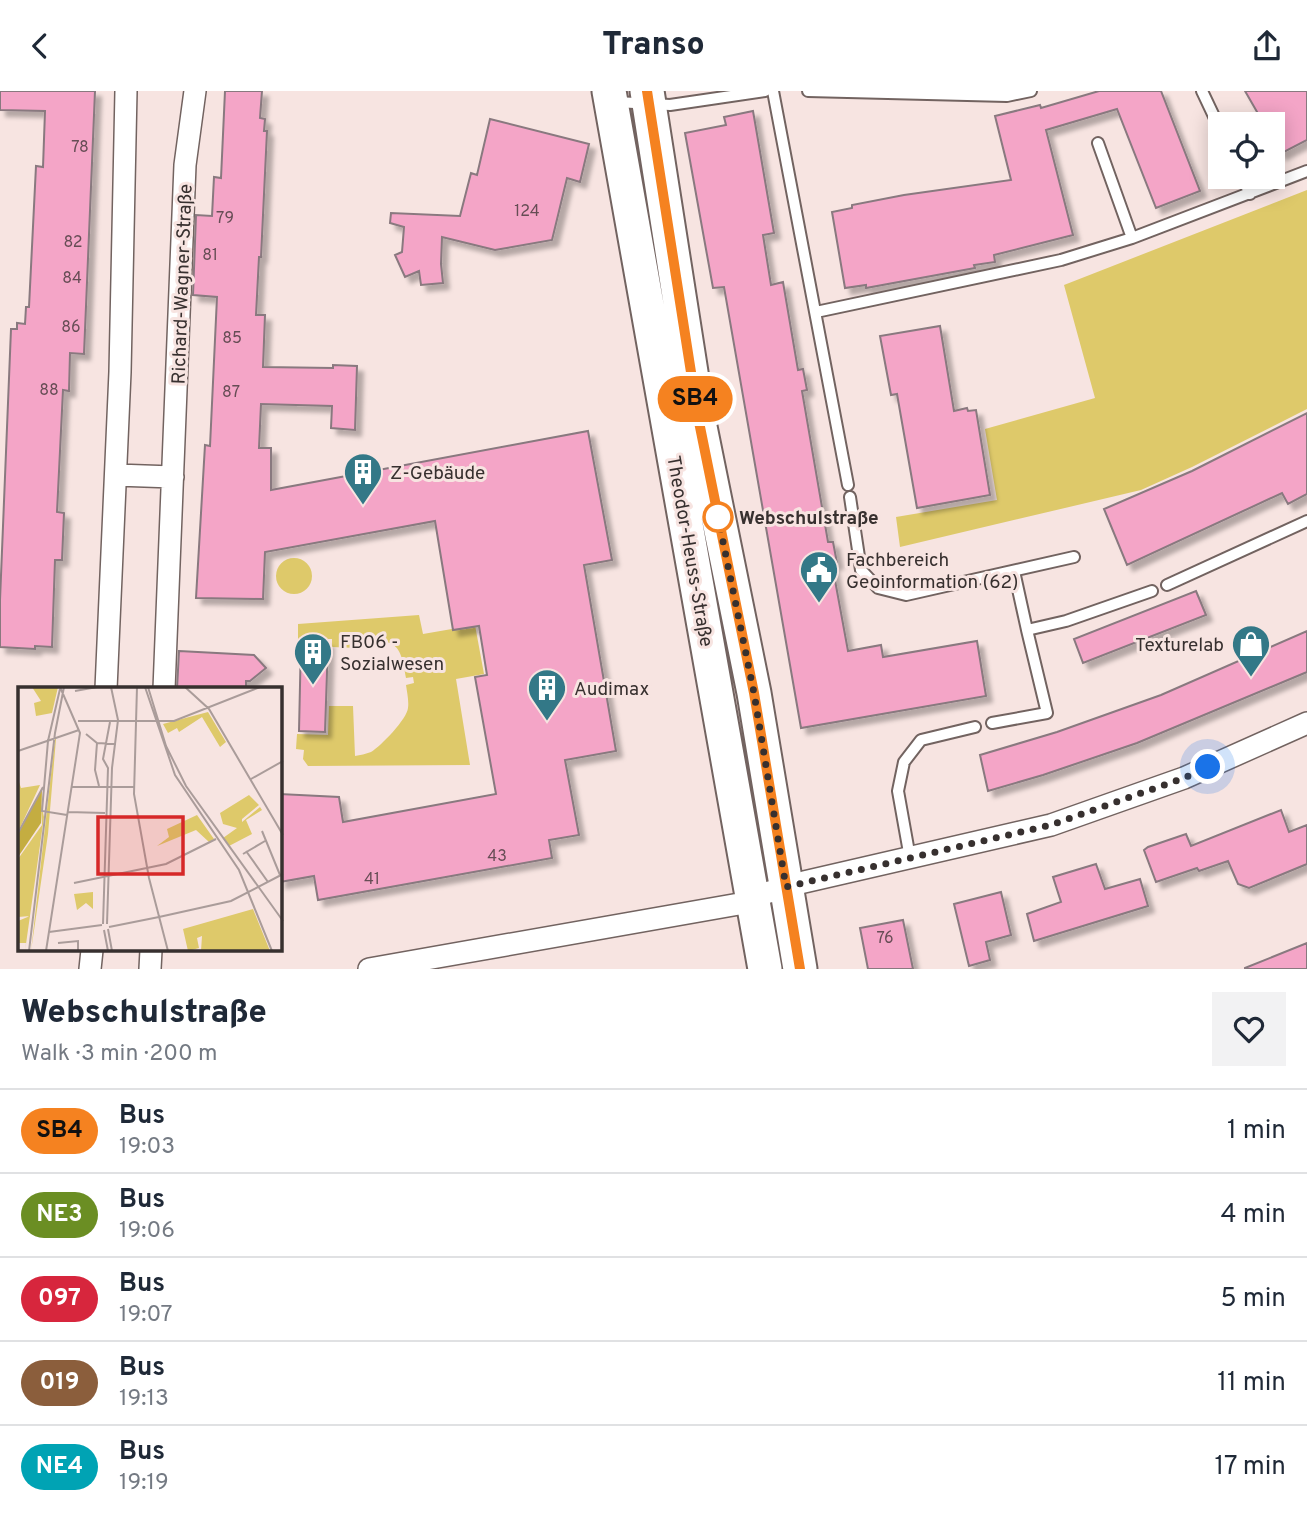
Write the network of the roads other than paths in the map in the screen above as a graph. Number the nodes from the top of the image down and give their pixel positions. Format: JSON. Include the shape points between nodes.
{"nodes":[{"id":1,"x":126,"y":91,"type":"edge"},
{"id":2,"x":195,"y":91,"type":"edge"},
{"id":3,"x":765,"y":91,"type":"edge"},
{"id":4,"x":773,"y":91,"type":"edge"},
{"id":5,"x":808,"y":91,"type":"edge"},
{"id":6,"x":1031,"y":91,"type":"edge"},
{"id":7,"x":1202,"y":91,"type":"edge"},
{"id":8,"x":631,"y":96,"type":"edge"},
{"id":9,"x":1212,"y":112,"type":"edge"},
{"id":10,"x":1098,"y":143,"type":"dead end"},
{"id":11,"x":1307,"y":171,"type":"edge"},
{"id":12,"x":1248,"y":189,"type":"edge"},
{"id":13,"x":1250,"y":194,"type":"junction"},
{"id":14,"x":1132,"y":238,"type":"junction"},
{"id":15,"x":816,"y":312,"type":"junction"},
{"id":16,"x":116,"y":475,"type":"junction"},
{"id":17,"x":173,"y":477,"type":"junction"},
{"id":18,"x":1307,"y":521,"type":"edge"},
{"id":19,"x":1073,"y":557,"type":"dead end"},
{"id":20,"x":1014,"y":571,"type":"junction"},
{"id":21,"x":1167,"y":585,"type":"dead end"},
{"id":22,"x":1152,"y":591,"type":"dead end"},
{"id":23,"x":1027,"y":631,"type":"junction"},
{"id":24,"x":106,"y":687,"type":"edge"},
{"id":25,"x":164,"y":687,"type":"edge"},
{"id":26,"x":992,"y":723,"type":"dead end"},
{"id":27,"x":1307,"y":723,"type":"edge"},
{"id":28,"x":975,"y":727,"type":"dead end"},
{"id":29,"x":909,"y":857,"type":"junction"},
{"id":30,"x":786,"y":887,"type":"junction"},
{"id":31,"x":745,"y":901,"type":"junction"},
{"id":32,"x":92,"y":951,"type":"edge"},
{"id":33,"x":151,"y":951,"type":"edge"},
{"id":34,"x":452,"y":961,"type":"edge"},
{"id":35,"x":90,"y":969,"type":"edge"},
{"id":36,"x":150,"y":969,"type":"edge"},
{"id":37,"x":369,"y":969,"type":"edge"},
{"id":38,"x":765,"y":969,"type":"edge"},
{"id":39,"x":800,"y":969,"type":"edge"}],
"edges":[{"from":1,"to":16,"type":"street"},
{"from":2,"to":17,"type":"street","name":"Richard-Wagner-Straße","via":[[186,166]]},
{"from":3,"to":8,"type":"lane","via":[[670,106]]},
{"from":4,"to":15,"type":"lane"},
{"from":5,"to":6,"type":"lane","via":[[1007,96]]},
{"from":7,"to":9,"type":"lane"},
{"from":8,"to":30,"type":"main road","name":"Theodor-Heuss-Straße","via":[[754,693]]},
{"from":8,"to":31,"type":"main road","name":"Theodor-Heuss-Straße"},
{"from":10,"to":14,"type":"lane"},
{"from":11,"to":13,"type":"lane"},
{"from":12,"to":13,"type":"lane"},
{"from":13,"to":14,"type":"lane"},
{"from":14,"to":15,"type":"lane","via":[[1061,260]]},
{"from":15,"to":20,"type":"lane","via":[[861,569],[878,589],[906,595]]},
{"from":16,"to":17,"type":"street"},
{"from":16,"to":24,"type":"street"},
{"from":17,"to":25,"type":"street","name":"Richard-Wagner-Straße"},
{"from":18,"to":21,"type":"lane"},
{"from":19,"to":20,"type":"lane"},
{"from":20,"to":23,"type":"lane"},
{"from":22,"to":23,"type":"lane"},
{"from":23,"to":26,"type":"lane","via":[[1046,713]]},
{"from":27,"to":29,"type":"street","via":[[1184,778],[1051,825]]},
{"from":28,"to":29,"type":"lane","via":[[921,740],[904,762],[898,791]]},
{"from":29,"to":30,"type":"street"},
{"from":30,"to":31,"type":"street"},
{"from":30,"to":39,"type":"main road","name":"Theodor-Heuss-Straße"},
{"from":31,"to":34,"type":"street"},
{"from":31,"to":38,"type":"main road","name":"Theodor-Heuss-Straße"},
{"from":32,"to":35,"type":"street"},
{"from":33,"to":36,"type":"street"},
{"from":34,"to":37,"type":"street"}]}
